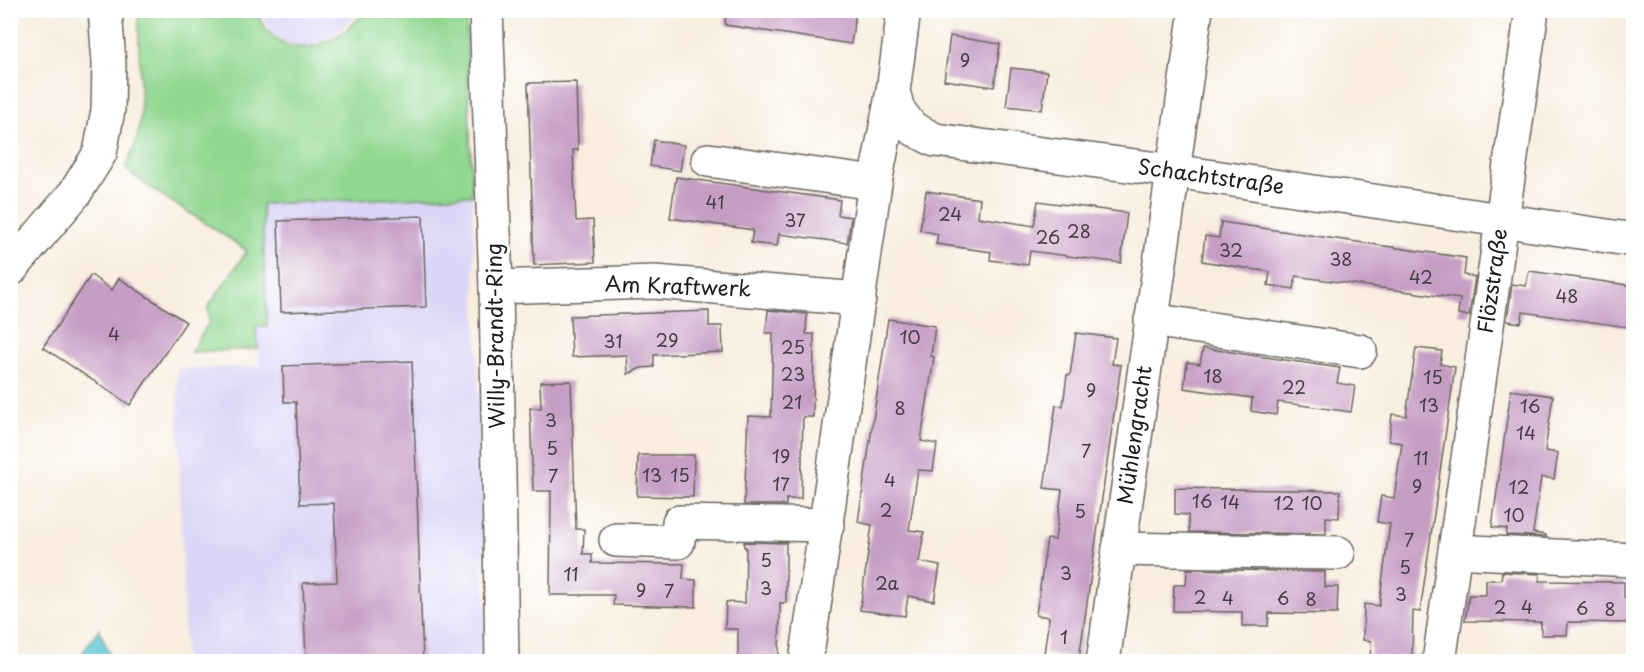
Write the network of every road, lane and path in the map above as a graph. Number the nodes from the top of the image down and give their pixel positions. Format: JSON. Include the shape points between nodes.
{"nodes":[{"id":1,"x":105,"y":10,"type":"edge"},
{"id":2,"x":486,"y":10,"type":"edge"},
{"id":3,"x":904,"y":10,"type":"edge"},
{"id":4,"x":1196,"y":10,"type":"edge"},
{"id":5,"x":1532,"y":10,"type":"edge"},
{"id":6,"x":892,"y":91,"type":"junction"},
{"id":7,"x":708,"y":159,"type":"dead end"},
{"id":8,"x":1174,"y":171,"type":"junction"},
{"id":9,"x":875,"y":183,"type":"junction"},
{"id":10,"x":1501,"y":220,"type":"junction"},
{"id":11,"x":1634,"y":240,"type":"edge"},
{"id":12,"x":10,"y":270,"type":"edge"},
{"id":13,"x":495,"y":287,"type":"junction"},
{"id":14,"x":859,"y":298,"type":"junction"},
{"id":15,"x":1151,"y":320,"type":"junction"},
{"id":16,"x":1360,"y":351,"type":"dead end"},
{"id":17,"x":827,"y":525,"type":"junction"},
{"id":18,"x":616,"y":540,"type":"dead end"},
{"id":19,"x":1119,"y":549,"type":"junction"},
{"id":20,"x":1455,"y":551,"type":"junction"},
{"id":21,"x":1338,"y":553,"type":"dead end"},
{"id":22,"x":1633,"y":560,"type":"edge"},
{"id":23,"x":502,"y":662,"type":"edge"},
{"id":24,"x":806,"y":662,"type":"edge"},
{"id":25,"x":1103,"y":662,"type":"edge"},
{"id":26,"x":1439,"y":662,"type":"edge"}],
"edges":[{"from":1,"to":12,"type":"street","via":[[108,110],[100,153],[75,193]]},
{"from":2,"to":13,"type":"street","name":"Willy-Brandt-Ring"},
{"from":3,"to":6,"type":"street"},
{"from":4,"to":8,"type":"street","name":"Mühlengracht"},
{"from":5,"to":10,"type":"street","name":"Flözstraße"},
{"from":6,"to":8,"type":"street","name":"Schachtstraße","via":[[898,110],[912,128],[935,140]]},
{"from":6,"to":9,"type":"street"},
{"from":7,"to":9,"type":"street"},
{"from":8,"to":10,"type":"street","name":"Schachtstraße"},
{"from":8,"to":15,"type":"street","name":"Mühlengracht"},
{"from":9,"to":14,"type":"street"},
{"from":10,"to":11,"type":"street","name":"Schachtstraße"},
{"from":10,"to":20,"type":"street","name":"Flözstraße"},
{"from":13,"to":14,"type":"street","name":"Am Kraftwerk","via":[[655,282]]},
{"from":13,"to":23,"type":"street","name":"Willy-Brandt-Ring"},
{"from":14,"to":17,"type":"street"},
{"from":15,"to":16,"type":"street"},
{"from":15,"to":19,"type":"street","name":"Mühlengracht"},
{"from":17,"to":18,"type":"street","via":[[679,522],[678,542]]},
{"from":17,"to":24,"type":"street"},
{"from":19,"to":21,"type":"street"},
{"from":19,"to":25,"type":"street","name":"Mühlengracht"},
{"from":20,"to":22,"type":"street"},
{"from":20,"to":26,"type":"street","name":"Flözstraße"}]}
